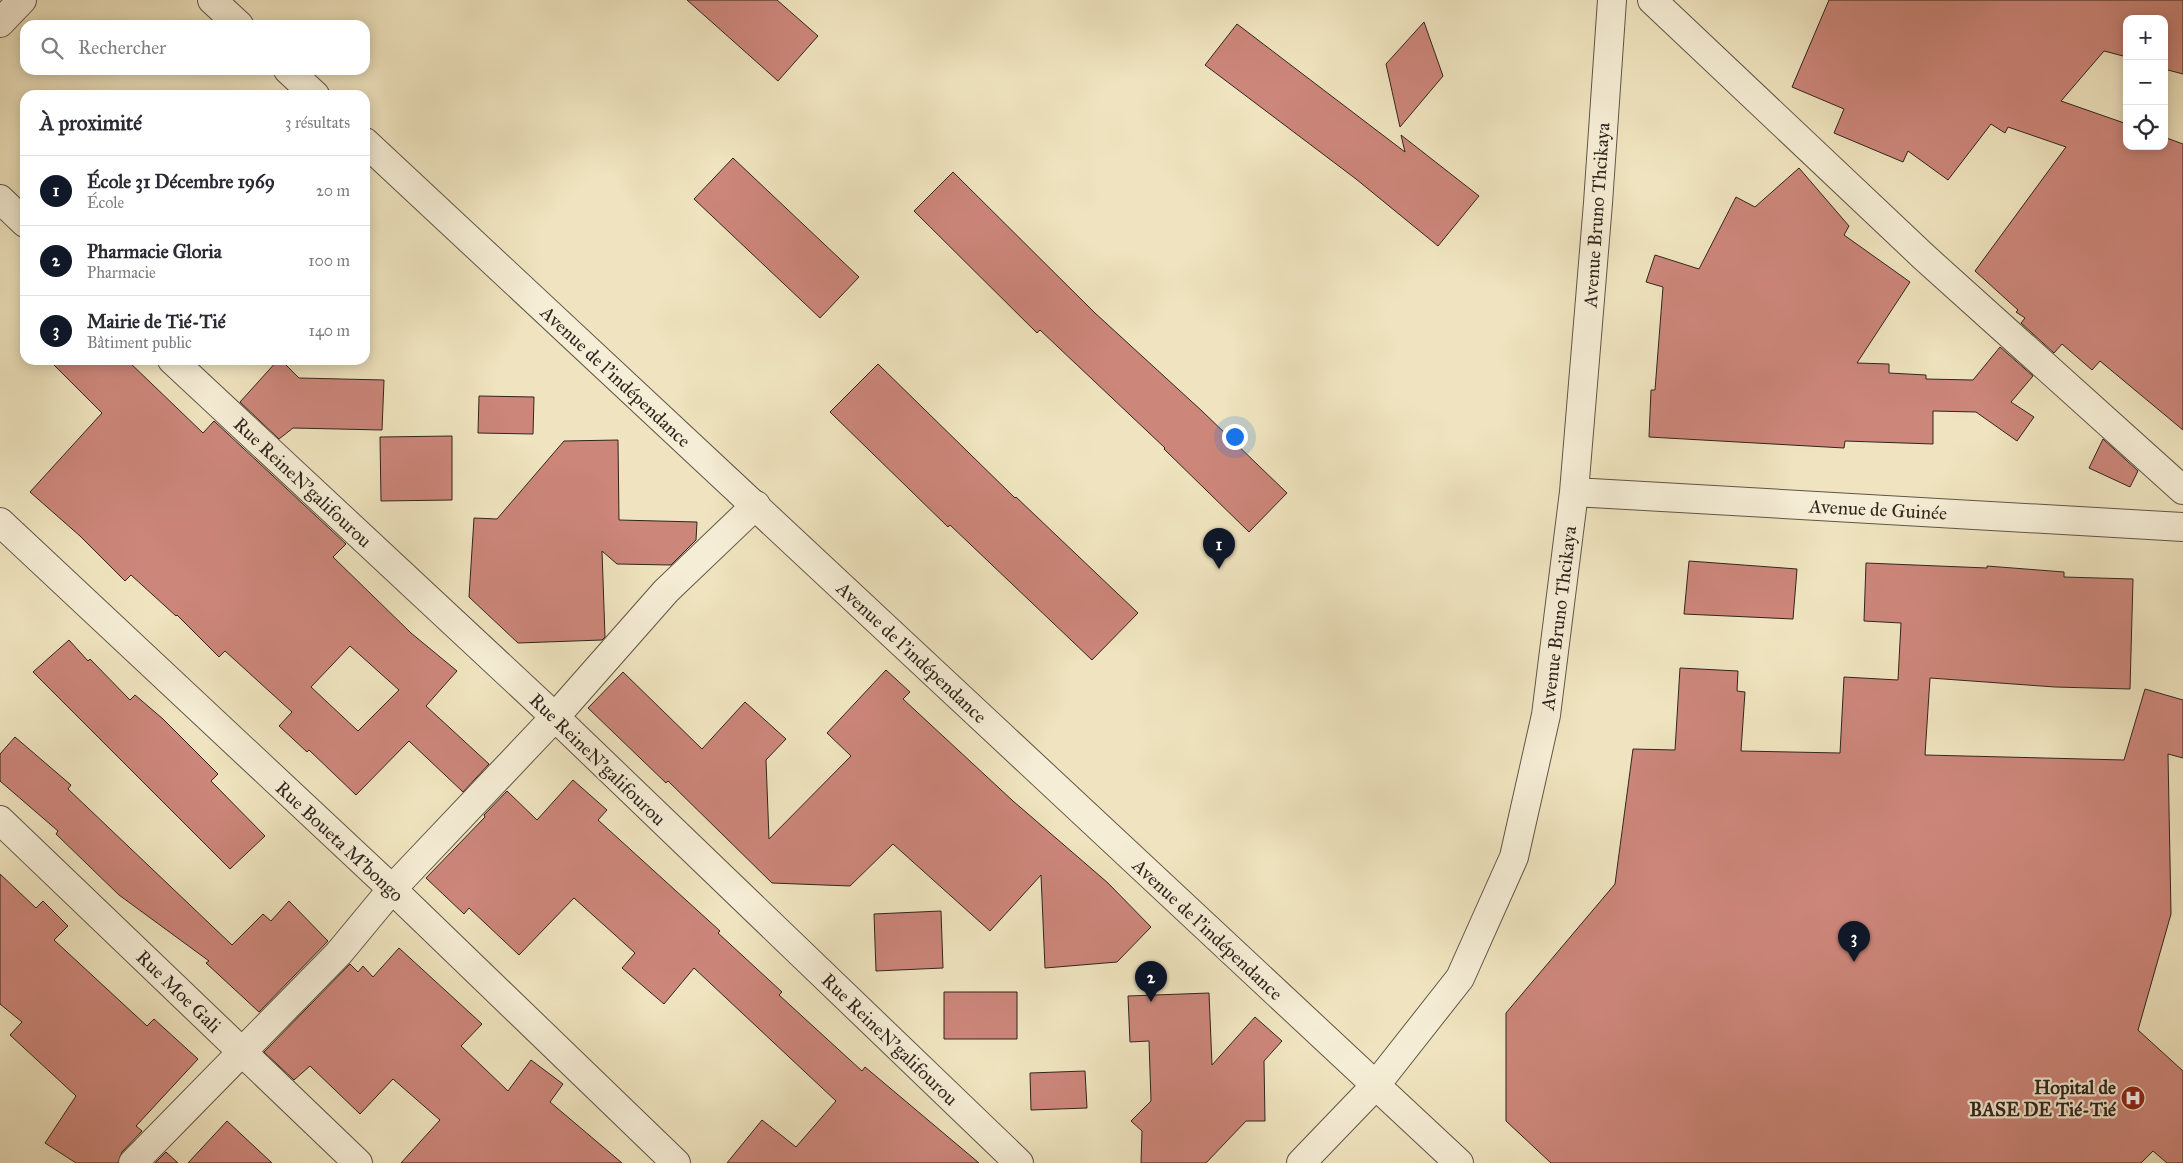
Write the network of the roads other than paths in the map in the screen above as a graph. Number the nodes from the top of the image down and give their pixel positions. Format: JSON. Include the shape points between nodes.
{"nodes":[{"id":1,"x":22,"y":0,"type":"edge"},
{"id":2,"x":212,"y":0,"type":"edge"},
{"id":3,"x":1612,"y":0,"type":"edge"},
{"id":4,"x":1652,"y":0,"type":"edge"},
{"id":5,"x":234,"y":20,"type":"edge"},
{"id":6,"x":0,"y":23,"type":"edge"},
{"id":7,"x":293,"y":75,"type":"edge"},
{"id":8,"x":309,"y":90,"type":"edge"},
{"id":9,"x":370,"y":147,"type":"edge"},
{"id":10,"x":0,"y":199,"type":"edge"},
{"id":11,"x":20,"y":218,"type":"edge"},
{"id":12,"x":177,"y":365,"type":"edge"},
{"id":13,"x":2183,"y":490,"type":"edge"},
{"id":14,"x":1574,"y":492,"type":"junction"},
{"id":15,"x":756,"y":505,"type":"junction"},
{"id":16,"x":0,"y":522,"type":"edge"},
{"id":17,"x":2183,"y":527,"type":"edge"},
{"id":18,"x":555,"y":717,"type":"junction"},
{"id":19,"x":0,"y":820,"type":"edge"},
{"id":20,"x":392,"y":889,"type":"junction"},
{"id":21,"x":242,"y":1052,"type":"junction"},
{"id":22,"x":1375,"y":1086,"type":"junction"},
{"id":23,"x":133,"y":1163,"type":"edge"},
{"id":24,"x":358,"y":1163,"type":"edge"},
{"id":25,"x":676,"y":1163,"type":"edge"},
{"id":26,"x":1020,"y":1163,"type":"edge"},
{"id":27,"x":1301,"y":1163,"type":"edge"},
{"id":28,"x":1459,"y":1163,"type":"edge"}],
"edges":[{"from":1,"to":6,"type":"street"},
{"from":2,"to":5,"type":"street"},
{"from":3,"to":14,"type":"street","name":"Avenue Bruno Thcikaya"},
{"from":4,"to":13,"type":"street","via":[[1924,258]]},
{"from":7,"to":8,"type":"street"},
{"from":9,"to":15,"type":"street","name":"Avenue de l'indépendance"},
{"from":10,"to":11,"type":"street"},
{"from":12,"to":18,"type":"street","name":"Rue ReineN'galifourou"},
{"from":14,"to":17,"type":"street","name":"Avenue de Guinée"},
{"from":14,"to":22,"type":"street","name":"Avenue Bruno Thcikaya","via":[[1546,715],[1514,857],[1460,978]]},
{"from":15,"to":18,"type":"street","via":[[666,591]]},
{"from":15,"to":22,"type":"street","name":"Avenue de l'indépendance"},
{"from":16,"to":20,"type":"street","name":"Rue Boueta M'bongo"},
{"from":18,"to":20,"type":"street"},
{"from":18,"to":26,"type":"street","name":"Rue ReineN'galifourou"},
{"from":19,"to":21,"type":"street","name":"Rue Moe Gali"},
{"from":20,"to":21,"type":"street","via":[[340,953]]},
{"from":20,"to":25,"type":"street","name":"Rue Boueta M'bongo"},
{"from":21,"to":23,"type":"street"},
{"from":21,"to":24,"type":"street","name":"Rue Moe Gali"},
{"from":22,"to":27,"type":"street","name":"Avenue Bruno Thcikaya"},
{"from":22,"to":28,"type":"street","name":"Avenue de l'indépendance"}]}
